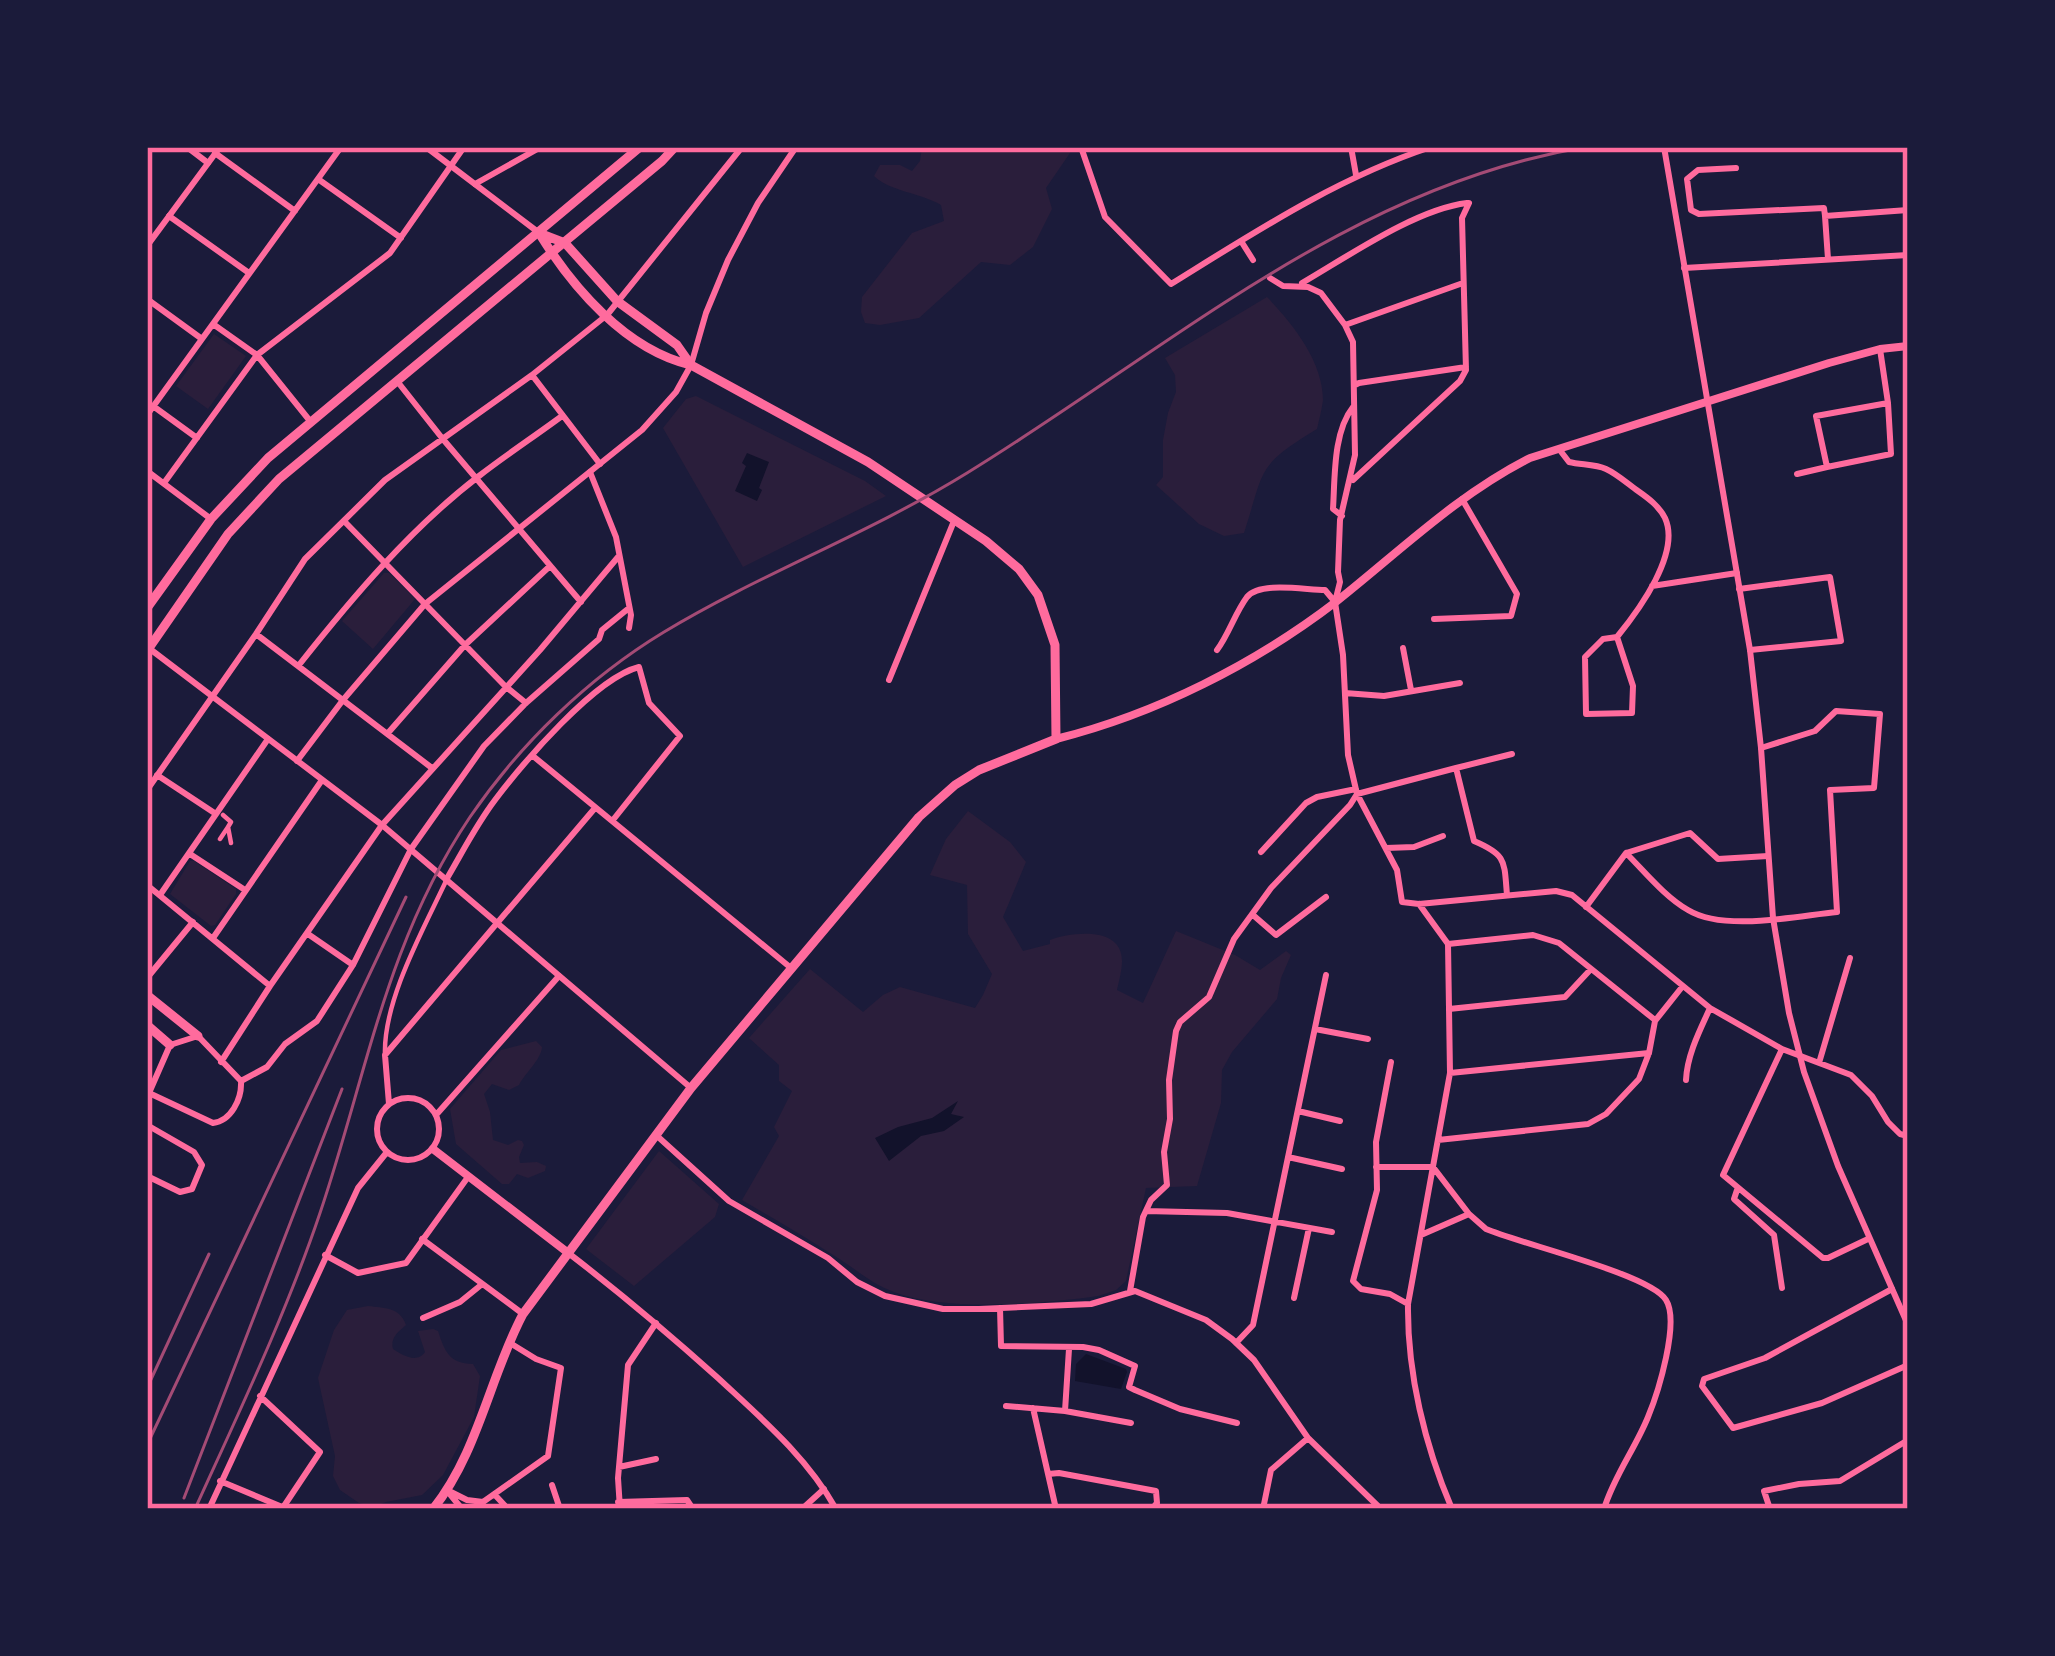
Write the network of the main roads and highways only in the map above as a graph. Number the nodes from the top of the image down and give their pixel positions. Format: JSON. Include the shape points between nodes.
{"nodes":[{"id":1,"x":640,"y":147,"type":"edge"},
{"id":2,"x":674,"y":147,"type":"edge"},
{"id":3,"x":539,"y":233,"type":"junction"},
{"id":4,"x":565,"y":243,"type":"junction"},
{"id":5,"x":552,"y":254,"type":"junction"},
{"id":6,"x":1908,"y":346,"type":"edge"},
{"id":7,"x":691,"y":365,"type":"junction"},
{"id":8,"x":147,"y":608,"type":"edge"},
{"id":9,"x":148,"y":649,"type":"edge"},
{"id":10,"x":1056,"y":739,"type":"junction"},
{"id":11,"x":147,"y":995,"type":"edge"},
{"id":12,"x":147,"y":1025,"type":"edge"},
{"id":13,"x":198,"y":1036,"type":"road end"},
{"id":14,"x":170,"y":1045,"type":"road end"},
{"id":15,"x":433,"y":1149,"type":"road end"},
{"id":16,"x":567,"y":1252,"type":"junction"},
{"id":17,"x":433,"y":1509,"type":"edge"}],
"edges":[{"from":1,"to":3,"type":"main road"},
{"from":2,"to":4,"type":"main road"},
{"from":3,"to":4,"type":"main road"},
{"from":3,"to":5,"type":"main road"},
{"from":3,"to":8,"type":"main road","via":[[253,472]]},
{"from":4,"to":5,"type":"main road"},
{"from":4,"to":7,"type":"main road"},
{"from":5,"to":7,"type":"main road","via":[[628,334]]},
{"from":5,"to":9,"type":"main road","via":[[260,497]]},
{"from":6,"to":10,"type":"main road","via":[[1530,458],[1462,499],[1279,639],[1159,704]]},
{"from":7,"to":10,"type":"main road","via":[[879,470],[1019,569],[1038,595],[1055,645]]},
{"from":10,"to":16,"type":"main road","via":[[979,770],[935,801],[691,1088]]},
{"from":11,"to":13,"type":"main road"},
{"from":12,"to":14,"type":"main road"},
{"from":15,"to":16,"type":"main road"},
{"from":16,"to":17,"type":"main road","via":[[509,1342],[466,1453]]}]}
